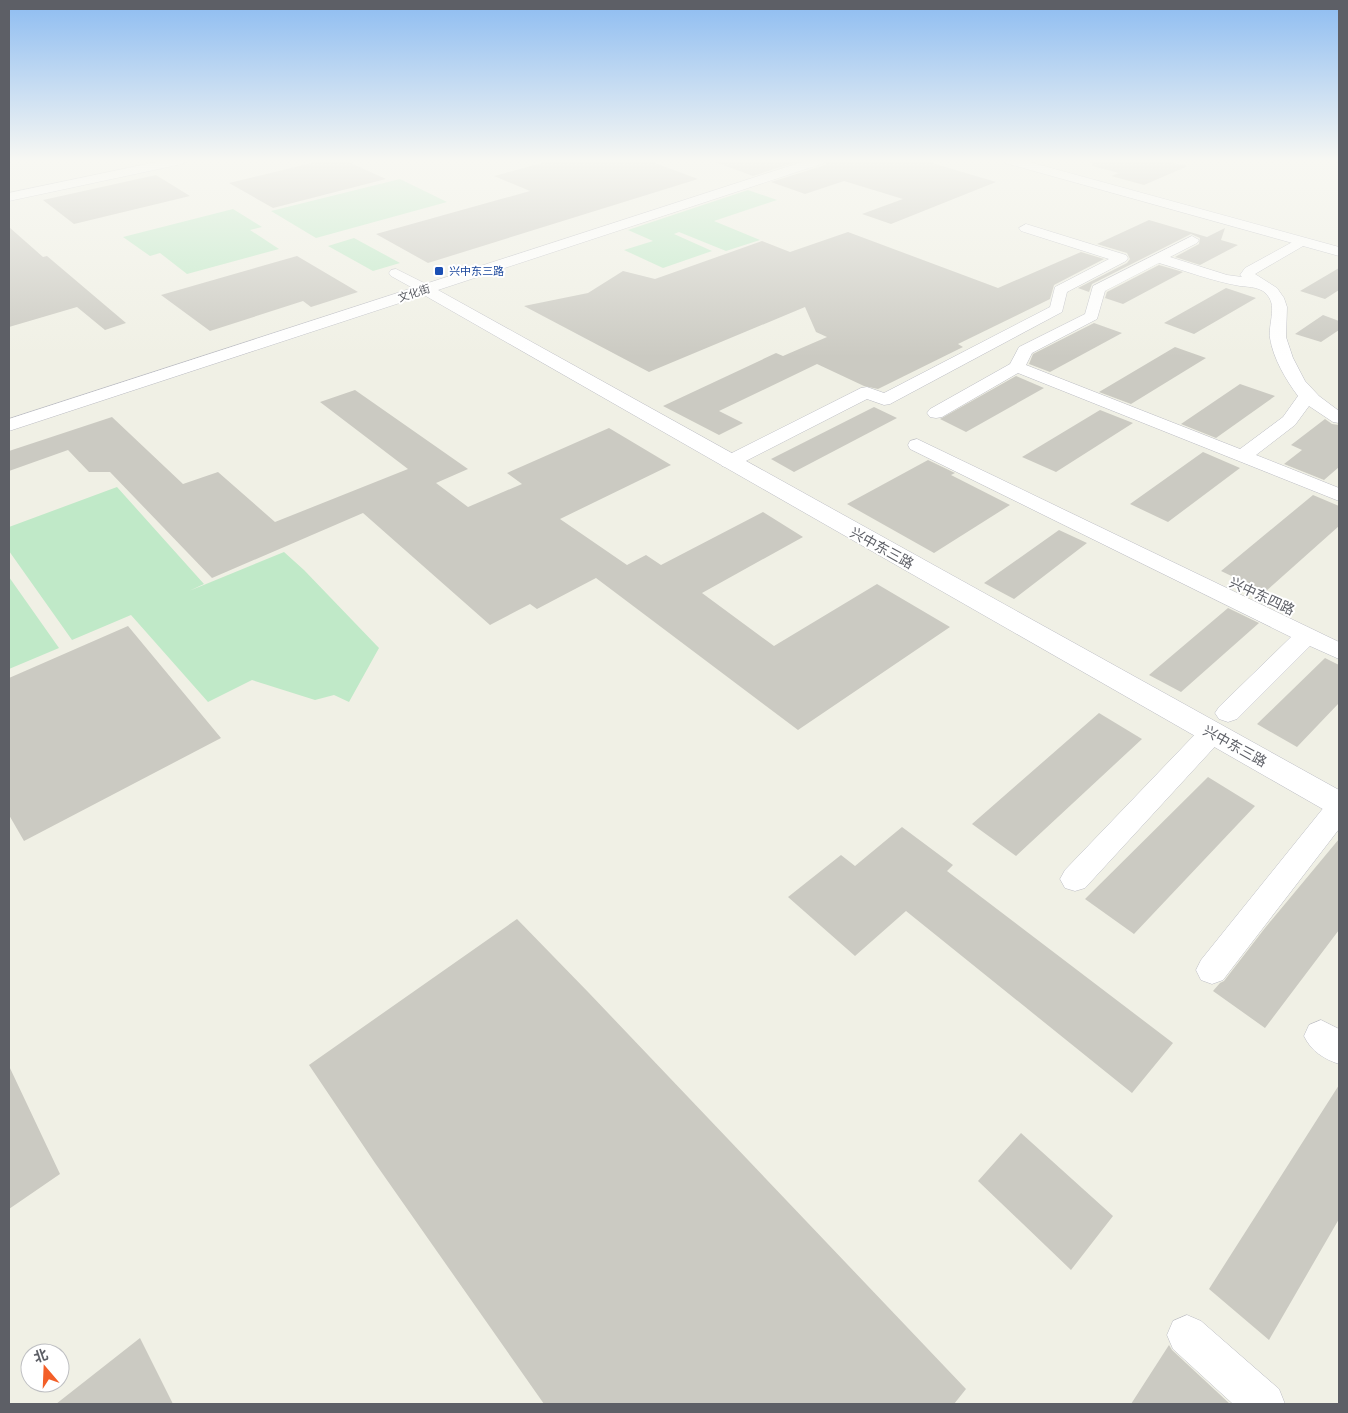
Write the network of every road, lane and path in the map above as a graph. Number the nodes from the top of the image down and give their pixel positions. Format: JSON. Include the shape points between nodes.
{"nodes":[{"id":1,"x":618,"y":226,"type":"edge"},
{"id":2,"x":1246,"y":226,"type":"edge"},
{"id":3,"x":1026,"y":228,"type":"dead end"},
{"id":4,"x":1192,"y":240,"type":"dead end"},
{"id":5,"x":1303,"y":242,"type":"junction"},
{"id":6,"x":1339,"y":252,"type":"edge"},
{"id":7,"x":1158,"y":258,"type":"junction"},
{"id":8,"x":396,"y":273,"type":"dead end"},
{"id":9,"x":1262,"y":285,"type":"junction"},
{"id":10,"x":425,"y":289,"type":"junction"},
{"id":11,"x":1017,"y":367,"type":"junction"},
{"id":12,"x":1308,"y":395,"type":"junction"},
{"id":13,"x":936,"y":413,"type":"dead end"},
{"id":14,"x":1339,"y":418,"type":"edge"},
{"id":15,"x":9,"y":425,"type":"edge"},
{"id":16,"x":917,"y":445,"type":"dead end"},
{"id":17,"x":1242,"y":457,"type":"junction"},
{"id":18,"x":730,"y":462,"type":"junction"},
{"id":19,"x":1339,"y":495,"type":"edge"},
{"id":20,"x":1185,"y":560,"type":"dead end"},
{"id":21,"x":1339,"y":632,"type":"edge"},
{"id":22,"x":1307,"y":635,"type":"junction"},
{"id":23,"x":1339,"y":651,"type":"edge"},
{"id":24,"x":1220,"y":723,"type":"junction"},
{"id":25,"x":1339,"y":804,"type":"edge"},
{"id":26,"x":1339,"y":809,"type":"edge"},
{"id":27,"x":1075,"y":879,"type":"dead end"},
{"id":28,"x":1212,"y":970,"type":"dead end"},
{"id":29,"x":1187,"y":1335,"type":"dead end"},
{"id":30,"x":1264,"y":1404,"type":"edge"}],
"edges":[{"from":1,"to":10,"type":"street","name":"文化街"},
{"from":2,"to":5,"type":"street"},
{"from":3,"to":18,"type":"street","via":[[1121,258],[1060,290],[1057,309],[976,353],[884,400],[867,392]]},
{"from":4,"to":7,"type":"street"},
{"from":5,"to":6,"type":"street"},
{"from":5,"to":9,"type":"street","via":[[1250,271],[1248,275]]},
{"from":7,"to":9,"type":"street","via":[[1225,279]]},
{"from":7,"to":11,"type":"street","via":[[1098,289],[1092,316],[1025,350]]},
{"from":8,"to":10,"type":"street"},
{"from":9,"to":12,"type":"street","via":[[1278,299],[1278,337],[1290,367]]},
{"from":10,"to":15,"type":"street","name":"文化街"},
{"from":10,"to":18,"type":"street","name":"兴中东三路"},
{"from":11,"to":13,"type":"street"},
{"from":11,"to":17,"type":"street"},
{"from":12,"to":14,"type":"street"},
{"from":12,"to":17,"type":"street","via":[[1290,421]]},
{"from":16,"to":22,"type":"street"},
{"from":17,"to":19,"type":"street"},
{"from":18,"to":24,"type":"street","name":"兴中东三路"},
{"from":20,"to":21,"type":"street","name":"兴中东四路"},
{"from":22,"to":23,"type":"street"},
{"from":22,"to":24,"type":"street"},
{"from":24,"to":25,"type":"street","name":"兴中东三路"},
{"from":24,"to":27,"type":"street"},
{"from":26,"to":28,"type":"street"},
{"from":29,"to":30,"type":"street"}]}
